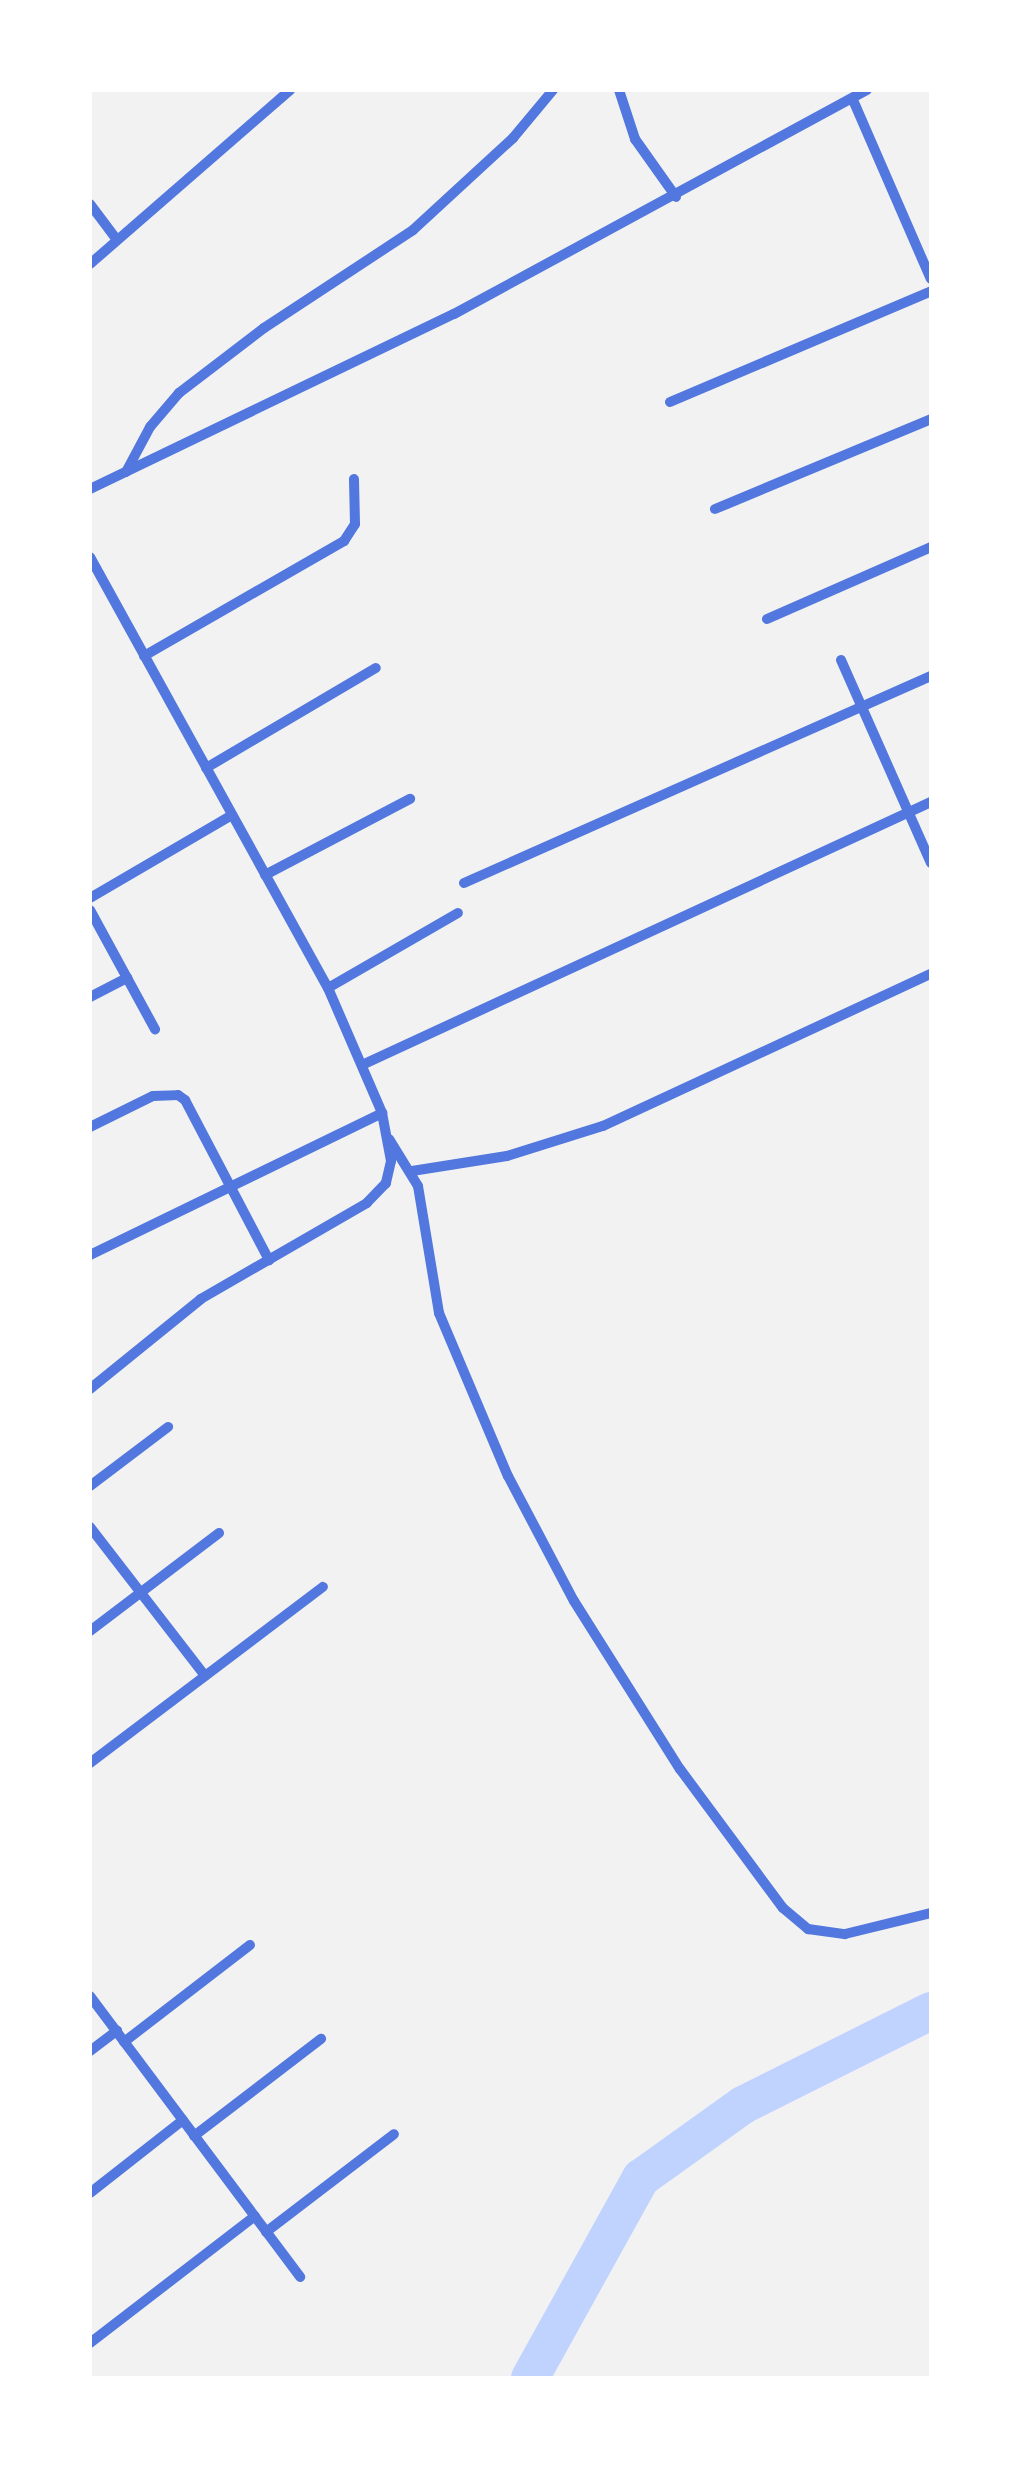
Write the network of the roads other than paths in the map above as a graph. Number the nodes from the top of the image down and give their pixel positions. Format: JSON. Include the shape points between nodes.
{"nodes":[{"id":1,"x":553,"y":90,"type":"edge"},
{"id":2,"x":618,"y":90,"type":"edge"},
{"id":3,"x":867,"y":90,"type":"edge"},
{"id":4,"x":286,"y":92,"type":"edge"},
{"id":5,"x":853,"y":100,"type":"junction"},
{"id":6,"x":676,"y":197,"type":"junction"},
{"id":7,"x":90,"y":204,"type":"edge"},
{"id":8,"x":118,"y":240,"type":"junction"},
{"id":9,"x":90,"y":264,"type":"edge"},
{"id":10,"x":931,"y":279,"type":"edge"},
{"id":11,"x":931,"y":291,"type":"edge"},
{"id":12,"x":670,"y":402,"type":"dead end"},
{"id":13,"x":931,"y":418,"type":"edge"},
{"id":14,"x":126,"y":472,"type":"junction"},
{"id":15,"x":354,"y":479,"type":"dead end"},
{"id":16,"x":90,"y":490,"type":"edge"},
{"id":17,"x":715,"y":509,"type":"dead end"},
{"id":18,"x":931,"y":547,"type":"edge"},
{"id":19,"x":90,"y":557,"type":"edge"},
{"id":20,"x":767,"y":619,"type":"dead end"},
{"id":21,"x":144,"y":656,"type":"junction"},
{"id":22,"x":841,"y":660,"type":"dead end"},
{"id":23,"x":376,"y":668,"type":"dead end"},
{"id":24,"x":931,"y":676,"type":"edge"},
{"id":25,"x":862,"y":708,"type":"junction"},
{"id":26,"x":206,"y":768,"type":"junction"},
{"id":27,"x":410,"y":799,"type":"dead end"},
{"id":28,"x":931,"y":802,"type":"edge"},
{"id":29,"x":908,"y":812,"type":"junction"},
{"id":30,"x":232,"y":815,"type":"junction"},
{"id":31,"x":931,"y":863,"type":"edge"},
{"id":32,"x":265,"y":876,"type":"junction"},
{"id":33,"x":464,"y":883,"type":"dead end"},
{"id":34,"x":90,"y":898,"type":"edge"},
{"id":35,"x":90,"y":910,"type":"edge"},
{"id":36,"x":458,"y":913,"type":"dead end"},
{"id":37,"x":931,"y":974,"type":"edge"},
{"id":38,"x":127,"y":978,"type":"junction"},
{"id":39,"x":328,"y":988,"type":"junction"},
{"id":40,"x":90,"y":998,"type":"edge"},
{"id":41,"x":155,"y":1030,"type":"dead end"},
{"id":42,"x":362,"y":1065,"type":"junction"},
{"id":43,"x":382,"y":1113,"type":"junction"},
{"id":44,"x":90,"y":1127,"type":"edge"},
{"id":45,"x":388,"y":1138,"type":"junction"},
{"id":46,"x":412,"y":1170,"type":"junction"},
{"id":47,"x":231,"y":1189,"type":"junction"},
{"id":48,"x":90,"y":1255,"type":"edge"},
{"id":49,"x":268,"y":1260,"type":"junction"},
{"id":50,"x":90,"y":1389,"type":"edge"},
{"id":51,"x":168,"y":1427,"type":"dead end"},
{"id":52,"x":90,"y":1486,"type":"edge"},
{"id":53,"x":90,"y":1527,"type":"edge"},
{"id":54,"x":219,"y":1533,"type":"dead end"},
{"id":55,"x":323,"y":1587,"type":"dead end"},
{"id":56,"x":140,"y":1593,"type":"junction"},
{"id":57,"x":90,"y":1631,"type":"edge"},
{"id":58,"x":205,"y":1676,"type":"junction"},
{"id":59,"x":90,"y":1763,"type":"edge"},
{"id":60,"x":931,"y":1913,"type":"edge"},
{"id":61,"x":250,"y":1945,"type":"dead end"},
{"id":62,"x":90,"y":1996,"type":"edge"},
{"id":63,"x":116,"y":2032,"type":"junction"},
{"id":64,"x":321,"y":2039,"type":"dead end"},
{"id":65,"x":124,"y":2042,"type":"junction"},
{"id":66,"x":90,"y":2051,"type":"edge"},
{"id":67,"x":183,"y":2120,"type":"junction"},
{"id":68,"x":394,"y":2134,"type":"dead end"},
{"id":69,"x":194,"y":2136,"type":"junction"},
{"id":70,"x":90,"y":2193,"type":"edge"},
{"id":71,"x":255,"y":2216,"type":"junction"},
{"id":72,"x":266,"y":2232,"type":"junction"},
{"id":73,"x":300,"y":2277,"type":"dead end"},
{"id":74,"x":90,"y":2342,"type":"edge"}],
"edges":[{"from":1,"to":14,"type":"street","via":[[413,230],[264,328],[180,394],[150,427]]},
{"from":2,"to":6,"type":"street","via":[[634,139]]},
{"from":3,"to":5,"type":"street"},
{"from":4,"to":8,"type":"street"},
{"from":5,"to":6,"type":"street"},
{"from":5,"to":10,"type":"street"},
{"from":6,"to":14,"type":"street","via":[[454,314]]},
{"from":7,"to":8,"type":"street"},
{"from":8,"to":9,"type":"street"},
{"from":11,"to":12,"type":"street"},
{"from":13,"to":17,"type":"street"},
{"from":14,"to":16,"type":"street"},
{"from":15,"to":21,"type":"street","via":[[355,524],[344,541]]},
{"from":18,"to":20,"type":"street"},
{"from":19,"to":21,"type":"street"},
{"from":21,"to":26,"type":"street"},
{"from":22,"to":25,"type":"street"},
{"from":23,"to":26,"type":"street"},
{"from":24,"to":25,"type":"street"},
{"from":25,"to":29,"type":"street"},
{"from":25,"to":33,"type":"street"},
{"from":26,"to":30,"type":"street"},
{"from":27,"to":32,"type":"street"},
{"from":28,"to":29,"type":"street"},
{"from":29,"to":31,"type":"street"},
{"from":29,"to":42,"type":"street"},
{"from":30,"to":32,"type":"street"},
{"from":30,"to":34,"type":"street"},
{"from":32,"to":39,"type":"street"},
{"from":35,"to":38,"type":"street"},
{"from":36,"to":39,"type":"street"},
{"from":37,"to":46,"type":"street","via":[[603,1126],[507,1156]]},
{"from":38,"to":40,"type":"street"},
{"from":38,"to":41,"type":"street"},
{"from":39,"to":42,"type":"street"},
{"from":42,"to":43,"type":"street"},
{"from":43,"to":45,"type":"street"},
{"from":43,"to":47,"type":"street"},
{"from":44,"to":47,"type":"street","via":[[153,1096],[178,1094]]},
{"from":45,"to":46,"type":"street"},
{"from":45,"to":49,"type":"street","via":[[390,1175],[378,1195]]},
{"from":46,"to":60,"type":"street","via":[[440,1313],[508,1476],[574,1601],[680,1769],[783,1908],[808,1929],[845,1934]]},
{"from":47,"to":48,"type":"street"},
{"from":47,"to":49,"type":"street"},
{"from":49,"to":50,"type":"street","via":[[201,1299]]},
{"from":51,"to":52,"type":"street"},
{"from":53,"to":56,"type":"street"},
{"from":54,"to":56,"type":"street"},
{"from":55,"to":58,"type":"street"},
{"from":56,"to":57,"type":"street"},
{"from":56,"to":58,"type":"street"},
{"from":58,"to":59,"type":"street"},
{"from":61,"to":65,"type":"street"},
{"from":62,"to":63,"type":"street"},
{"from":63,"to":65,"type":"street"},
{"from":63,"to":66,"type":"street"},
{"from":64,"to":69,"type":"street"},
{"from":65,"to":67,"type":"street"},
{"from":67,"to":69,"type":"street"},
{"from":67,"to":70,"type":"street"},
{"from":68,"to":72,"type":"street"},
{"from":69,"to":71,"type":"street"},
{"from":71,"to":72,"type":"street"},
{"from":71,"to":74,"type":"street"},
{"from":72,"to":73,"type":"street"}]}
